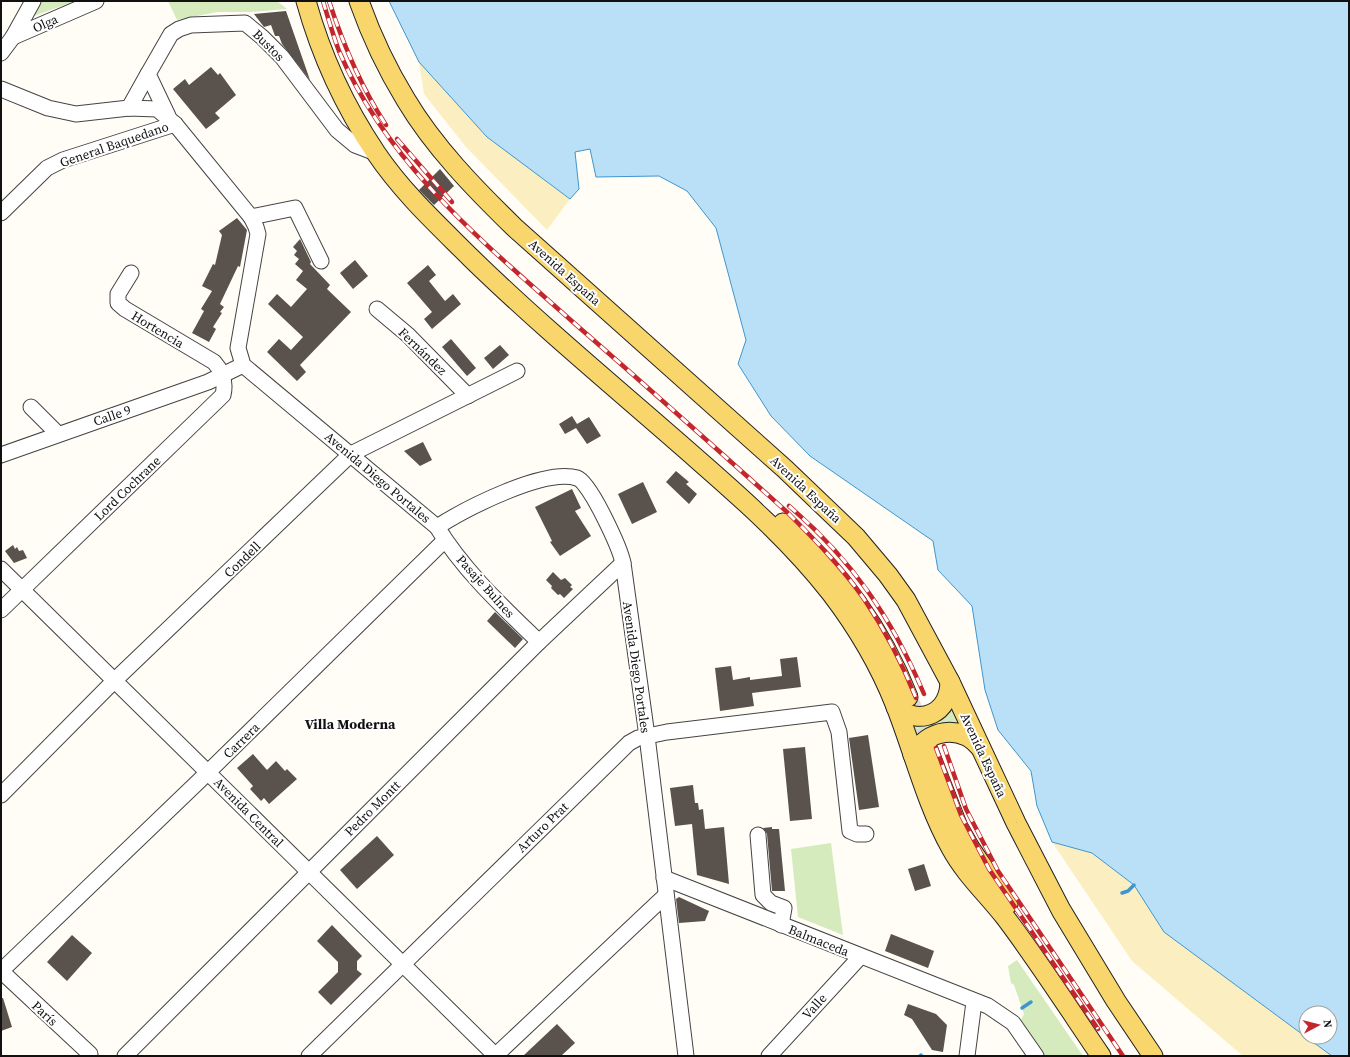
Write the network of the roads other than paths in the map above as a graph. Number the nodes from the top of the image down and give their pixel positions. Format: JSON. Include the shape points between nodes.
{"nodes":[{"id":1,"x":33,"y":1,"type":"edge"},
{"id":2,"x":96,"y":1,"type":"edge"},
{"id":3,"x":306,"y":1,"type":"edge"},
{"id":4,"x":358,"y":1,"type":"edge"},
{"id":5,"x":13,"y":37,"type":"junction"},
{"id":6,"x":1,"y":53,"type":"edge"},
{"id":7,"x":148,"y":74,"type":"junction"},
{"id":8,"x":1,"y":89,"type":"edge"},
{"id":9,"x":129,"y":108,"type":"junction"},
{"id":10,"x":171,"y":120,"type":"junction"},
{"id":11,"x":376,"y":153,"type":"junction"},
{"id":12,"x":1,"y":213,"type":"edge"},
{"id":13,"x":251,"y":217,"type":"junction"},
{"id":14,"x":321,"y":261,"type":"dead end"},
{"id":15,"x":131,"y":273,"type":"dead end"},
{"id":16,"x":377,"y":309,"type":"dead end"},
{"id":17,"x":243,"y":365,"type":"junction"},
{"id":18,"x":517,"y":371,"type":"dead end"},
{"id":19,"x":223,"y":376,"type":"junction"},
{"id":20,"x":468,"y":396,"type":"junction"},
{"id":21,"x":31,"y":407,"type":"dead end"},
{"id":22,"x":58,"y":434,"type":"junction"},
{"id":23,"x":351,"y":454,"type":"junction"},
{"id":24,"x":1,"y":455,"type":"edge"},
{"id":25,"x":441,"y":533,"type":"junction"},
{"id":26,"x":623,"y":563,"type":"junction"},
{"id":27,"x":1,"y":569,"type":"edge"},
{"id":28,"x":22,"y":589,"type":"junction"},
{"id":29,"x":1,"y":610,"type":"edge"},
{"id":30,"x":538,"y":642,"type":"junction"},
{"id":31,"x":115,"y":680,"type":"junction"},
{"id":32,"x":950,"y":682,"type":"junction"},
{"id":33,"x":902,"y":702,"type":"junction"},
{"id":34,"x":647,"y":736,"type":"junction"},
{"id":35,"x":981,"y":748,"type":"junction"},
{"id":36,"x":920,"y":752,"type":"junction"},
{"id":37,"x":208,"y":772,"type":"junction"},
{"id":38,"x":1,"y":795,"type":"edge"},
{"id":39,"x":866,"y":834,"type":"dead end"},
{"id":40,"x":758,"y":835,"type":"dead end"},
{"id":41,"x":308,"y":871,"type":"junction"},
{"id":42,"x":664,"y":878,"type":"junction"},
{"id":43,"x":666,"y":895,"type":"junction"},
{"id":44,"x":781,"y":925,"type":"junction"},
{"id":45,"x":860,"y":956,"type":"junction"},
{"id":46,"x":403,"y":964,"type":"junction"},
{"id":47,"x":1,"y":971,"type":"edge"},
{"id":48,"x":974,"y":1002,"type":"junction"},
{"id":49,"x":90,"y":1054,"type":"dead end"},
{"id":50,"x":685,"y":1055,"type":"edge"},
{"id":51,"x":125,"y":1056,"type":"edge"},
{"id":52,"x":309,"y":1056,"type":"edge"},
{"id":53,"x":495,"y":1056,"type":"edge"},
{"id":54,"x":769,"y":1056,"type":"edge"},
{"id":55,"x":967,"y":1056,"type":"edge"},
{"id":56,"x":1036,"y":1056,"type":"edge"},
{"id":57,"x":1101,"y":1056,"type":"edge"},
{"id":58,"x":1153,"y":1056,"type":"edge"}],
"edges":[{"from":1,"to":5,"type":"street"},
{"from":2,"to":5,"type":"street","name":"Olga"},
{"from":3,"to":11,"type":"main road","via":[[322,52],[339,89]]},
{"from":4,"to":32,"type":"main road","name":"Avenida España","via":[[376,44],[406,101],[458,168],[514,227],[785,468],[856,537],[906,600]]},
{"from":5,"to":6,"type":"street","name":"Olga"},
{"from":7,"to":9,"type":"street","name":"Bustos"},
{"from":7,"to":10,"type":"street"},
{"from":7,"to":11,"type":"street","name":"Bustos","via":[[171,34],[179,29],[191,25],[245,23],[282,57],[337,130],[355,145]]},
{"from":8,"to":9,"type":"street","via":[[48,108],[76,114]]},
{"from":9,"to":10,"type":"street","via":[[157,109]]},
{"from":10,"to":12,"type":"street","name":"General Baquedano","via":[[47,168]]},
{"from":10,"to":13,"type":"street"},
{"from":11,"to":33,"type":"main road","via":[[415,202],[516,301],[760,514],[811,568],[833,596]]},
{"from":13,"to":14,"type":"street","via":[[295,208]]},
{"from":13,"to":17,"type":"street","via":[[258,234],[238,348]]},
{"from":15,"to":19,"type":"street","name":"Hortencia","via":[[118,294],[118,303],[125,310],[214,362]]},
{"from":16,"to":20,"type":"street","name":"Fernández","via":[[408,335]]},
{"from":17,"to":19,"type":"street"},
{"from":17,"to":23,"type":"street","name":"Avenida Diego Portales"},
{"from":18,"to":20,"type":"street","name":"Condell"},
{"from":19,"to":22,"type":"street","name":"Calle 9"},
{"from":19,"to":28,"type":"street","name":"Lord Cochrane","via":[[223,395]]},
{"from":20,"to":23,"type":"street","name":"Condell"},
{"from":21,"to":22,"type":"street"},
{"from":22,"to":24,"type":"street","name":"Calle 9"},
{"from":23,"to":25,"type":"street","name":"Avenida Diego Portales"},
{"from":23,"to":31,"type":"street","name":"Condell"},
{"from":25,"to":26,"type":"street","name":"Avenida Diego Portales","via":[[470,508],[495,496],[533,482],[561,477],[576,478],[583,482],[593,499],[616,541]]},
{"from":25,"to":30,"type":"street","name":"Pasaje Bulnes","via":[[488,592]]},
{"from":25,"to":37,"type":"street","name":"Carrera"},
{"from":26,"to":30,"type":"street","name":"Pedro Montt"},
{"from":26,"to":34,"type":"street","name":"Avenida Diego Portales"},
{"from":27,"to":28,"type":"street","name":"Avenida Central"},
{"from":28,"to":29,"type":"street","name":"Lord Cochrane"},
{"from":28,"to":31,"type":"street","name":"Avenida Central"},
{"from":30,"to":41,"type":"street","name":"Pedro Montt"},
{"from":31,"to":37,"type":"street","name":"Avenida Central"},
{"from":31,"to":38,"type":"street","name":"Condell"},
{"from":32,"to":33,"type":"main road","via":[[945,703],[934,713],[921,717],[907,715]]},
{"from":32,"to":35,"type":"main road","name":"Avenida España"},
{"from":33,"to":36,"type":"main road"},
{"from":34,"to":39,"type":"street","name":"Arturo Prat","via":[[832,712],[839,732],[850,831]]},
{"from":34,"to":42,"type":"street","name":"Avenida Diego Portales"},
{"from":34,"to":46,"type":"street","name":"Arturo Prat","via":[[628,743]]},
{"from":35,"to":36,"type":"main road","via":[[963,734],[947,732],[927,738]]},
{"from":35,"to":58,"type":"main road","name":"Avenida España","via":[[1061,910]]},
{"from":36,"to":57,"type":"main road","via":[[933,812],[952,850],[971,878],[1004,915]]},
{"from":37,"to":41,"type":"street","name":"Avenida Central"},
{"from":37,"to":47,"type":"street","name":"Carrera"},
{"from":40,"to":44,"type":"street","via":[[763,895],[771,903],[784,908]]},
{"from":41,"to":46,"type":"street","name":"Avenida Central"},
{"from":41,"to":51,"type":"street","name":"Pedro Montt"},
{"from":42,"to":43,"type":"street","name":"Avenida Diego Portales"},
{"from":42,"to":44,"type":"street","name":"Balmaceda"},
{"from":43,"to":50,"type":"street","name":"Avenida Diego Portales"},
{"from":43,"to":53,"type":"street"},
{"from":44,"to":45,"type":"street","name":"Balmaceda"},
{"from":45,"to":48,"type":"street","name":"Balmaceda"},
{"from":45,"to":54,"type":"street","name":"Valle"},
{"from":46,"to":52,"type":"street","name":"Arturo Prat"},
{"from":46,"to":53,"type":"street","name":"Avenida Central"},
{"from":47,"to":49,"type":"street","name":"París"},
{"from":48,"to":55,"type":"street"},
{"from":48,"to":56,"type":"street","name":"Balmaceda","via":[[997,1011],[1013,1023]]}]}
